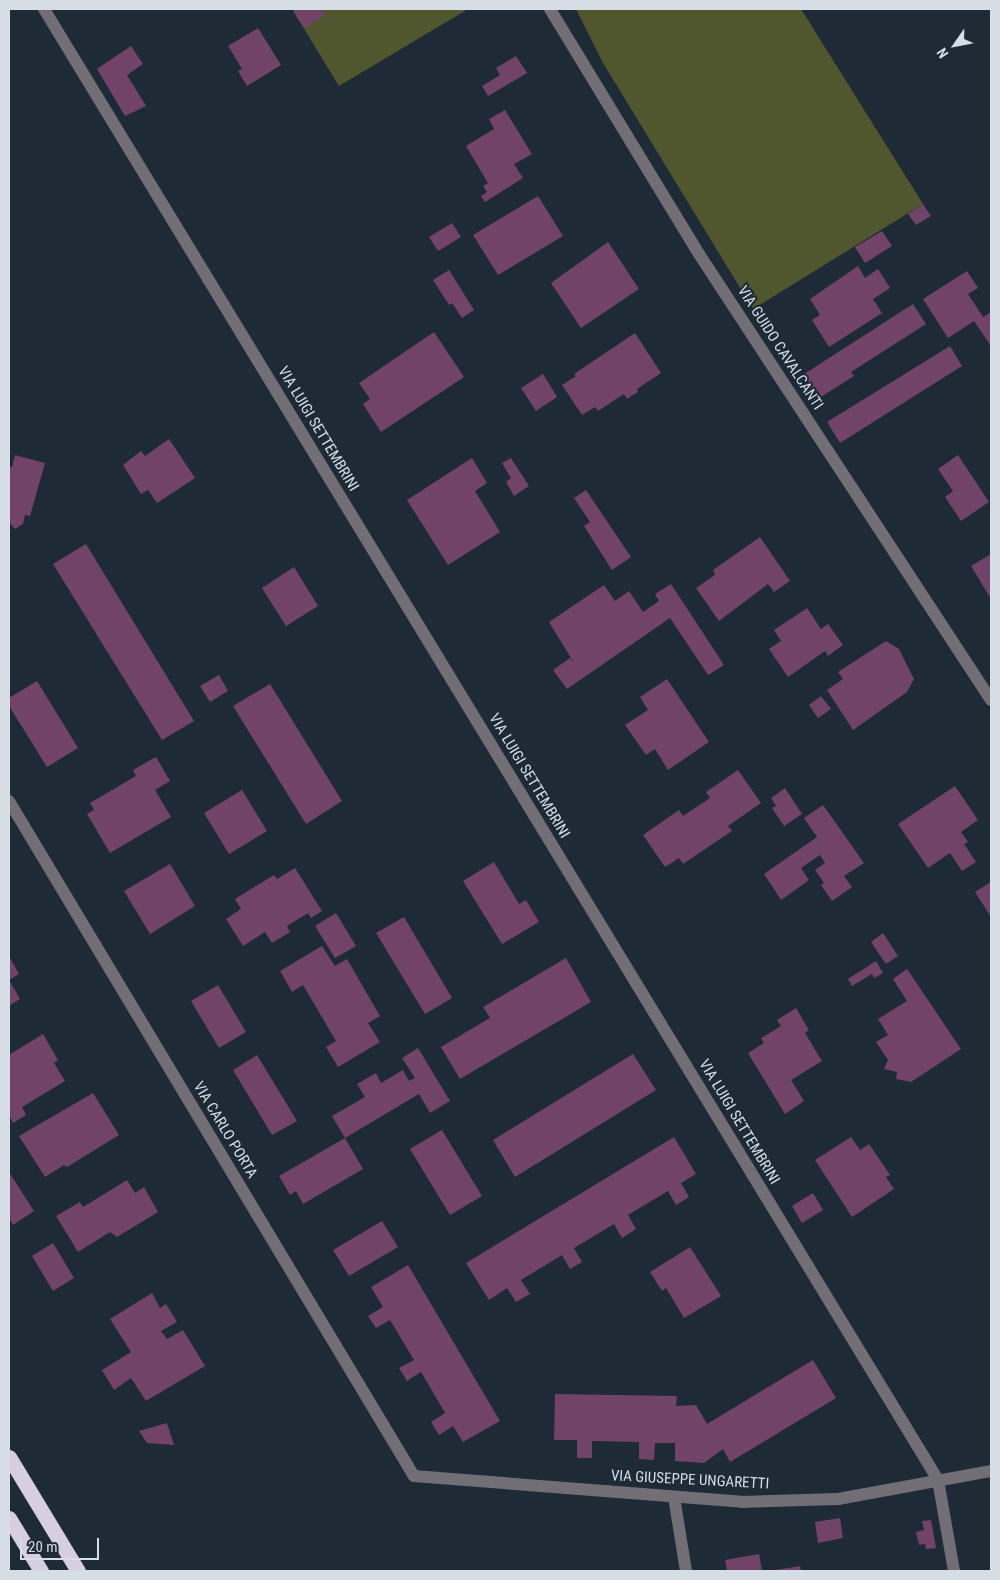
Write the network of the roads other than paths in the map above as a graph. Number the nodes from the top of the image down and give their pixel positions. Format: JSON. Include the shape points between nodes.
{"nodes":[{"id":1,"x":44,"y":9,"type":"edge"},
{"id":2,"x":550,"y":9,"type":"edge"},
{"id":3,"x":991,"y":700,"type":"edge"},
{"id":4,"x":9,"y":801,"type":"edge"},
{"id":5,"x":9,"y":1457,"type":"edge"},
{"id":6,"x":991,"y":1471,"type":"edge"},
{"id":7,"x":414,"y":1476,"type":"joint"},
{"id":8,"x":938,"y":1480,"type":"junction"},
{"id":9,"x":674,"y":1497,"type":"junction"},
{"id":10,"x":9,"y":1518,"type":"edge"},
{"id":11,"x":41,"y":1571,"type":"edge"},
{"id":12,"x":78,"y":1571,"type":"edge"},
{"id":13,"x":686,"y":1571,"type":"edge"},
{"id":14,"x":954,"y":1571,"type":"edge"}],
"edges":[{"from":1,"to":8,"type":"street","name":"VIA LUIGI SETTEMBRINI"},
{"from":2,"to":3,"type":"street","name":"VIA GUIDO CAVALCANTI","via":[[699,254]]},
{"from":4,"to":7,"type":"street","name":"VIA CARLO PORTA"},
{"from":5,"to":12,"type":"highway"},
{"from":6,"to":8,"type":"street","name":"VIA GIUSEPPE UNGARETTI"},
{"from":7,"to":9,"type":"street","name":"VIA GIUSEPPE UNGARETTI"},
{"from":8,"to":9,"type":"street","name":"VIA GIUSEPPE UNGARETTI","via":[[838,1499],[742,1502]]},
{"from":8,"to":14,"type":"street","name":"VIA LUIGI SETTEMBRINI"},
{"from":9,"to":13,"type":"street"},
{"from":10,"to":11,"type":"highway"}]}
